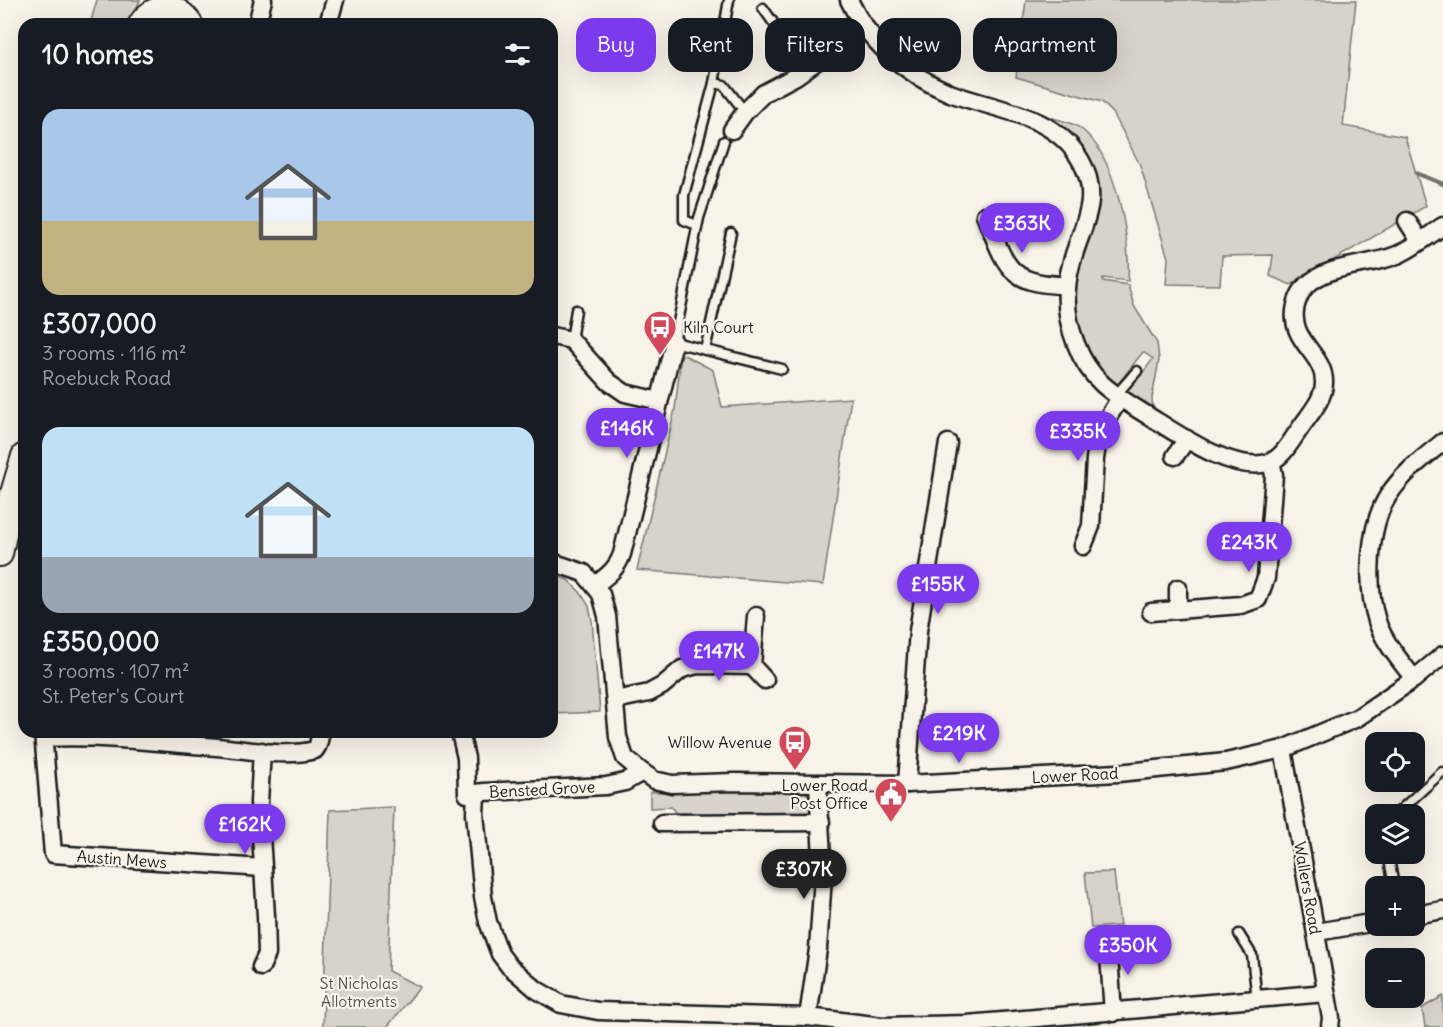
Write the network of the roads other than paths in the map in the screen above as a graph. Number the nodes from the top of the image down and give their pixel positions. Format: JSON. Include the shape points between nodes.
{"nodes":[{"id":1,"x":263,"y":0,"type":"edge"},
{"id":2,"x":335,"y":0,"type":"edge"},
{"id":3,"x":729,"y":0,"type":"edge"},
{"id":4,"x":849,"y":0,"type":"edge"},
{"id":5,"x":763,"y":8,"type":"dead end"},
{"id":6,"x":151,"y":12,"type":"edge"},
{"id":7,"x":182,"y":12,"type":"edge"},
{"id":8,"x":258,"y":18,"type":"edge"},
{"id":9,"x":330,"y":18,"type":"edge"},
{"id":10,"x":770,"y":18,"type":"edge"},
{"id":11,"x":860,"y":18,"type":"edge"},
{"id":12,"x":865,"y":27,"type":"edge"},
{"id":13,"x":801,"y":72,"type":"edge"},
{"id":14,"x":714,"y":83,"type":"junction"},
{"id":15,"x":745,"y":112,"type":"junction"},
{"id":16,"x":728,"y":136,"type":"joint"},
{"id":17,"x":985,"y":215,"type":"dead end"},
{"id":18,"x":1407,"y":221,"type":"dead end"},
{"id":19,"x":1015,"y":223,"type":"dead end"},
{"id":20,"x":697,"y":225,"type":"junction"},
{"id":21,"x":1443,"y":226,"type":"edge"},
{"id":22,"x":731,"y":233,"type":"dead end"},
{"id":23,"x":993,"y":233,"type":"junction"},
{"id":24,"x":1420,"y":241,"type":"junction"},
{"id":25,"x":1067,"y":285,"type":"junction"},
{"id":26,"x":576,"y":310,"type":"dead end"},
{"id":27,"x":558,"y":337,"type":"edge"},
{"id":28,"x":571,"y":340,"type":"junction"},
{"id":29,"x":674,"y":342,"type":"junction"},
{"id":30,"x":705,"y":350,"type":"junction"},
{"id":31,"x":782,"y":369,"type":"dead end"},
{"id":32,"x":1137,"y":371,"type":"dead end"},
{"id":33,"x":1118,"y":397,"type":"junction"},
{"id":34,"x":658,"y":401,"type":"junction"},
{"id":35,"x":1187,"y":440,"type":"junction"},
{"id":36,"x":1443,"y":441,"type":"edge"},
{"id":37,"x":948,"y":443,"type":"dead end"},
{"id":38,"x":1175,"y":456,"type":"dead end"},
{"id":39,"x":1271,"y":461,"type":"junction"},
{"id":40,"x":18,"y":476,"type":"edge"},
{"id":41,"x":1083,"y":546,"type":"dead end"},
{"id":42,"x":0,"y":554,"type":"edge"},
{"id":43,"x":558,"y":564,"type":"edge"},
{"id":44,"x":595,"y":585,"type":"junction"},
{"id":45,"x":1178,"y":588,"type":"dead end"},
{"id":46,"x":1178,"y":609,"type":"junction"},
{"id":47,"x":1151,"y":612,"type":"dead end"},
{"id":48,"x":756,"y":616,"type":"dead end"},
{"id":49,"x":1443,"y":655,"type":"edge"},
{"id":50,"x":752,"y":666,"type":"junction"},
{"id":51,"x":1414,"y":679,"type":"junction"},
{"id":52,"x":765,"y":680,"type":"dead end"},
{"id":53,"x":615,"y":700,"type":"junction"},
{"id":54,"x":43,"y":738,"type":"edge"},
{"id":55,"x":105,"y":738,"type":"edge"},
{"id":56,"x":320,"y":738,"type":"edge"},
{"id":57,"x":461,"y":738,"type":"edge"},
{"id":58,"x":1283,"y":749,"type":"junction"},
{"id":59,"x":262,"y":751,"type":"junction"},
{"id":60,"x":642,"y":772,"type":"junction"},
{"id":61,"x":1442,"y":772,"type":"edge"},
{"id":62,"x":818,"y":784,"type":"junction"},
{"id":63,"x":907,"y":784,"type":"junction"},
{"id":64,"x":476,"y":795,"type":"junction"},
{"id":65,"x":1407,"y":804,"type":"edge"},
{"id":66,"x":821,"y":822,"type":"junction"},
{"id":67,"x":662,"y":823,"type":"dead end"},
{"id":68,"x":263,"y":868,"type":"junction"},
{"id":69,"x":1443,"y":910,"type":"edge"},
{"id":70,"x":1425,"y":913,"type":"edge"},
{"id":71,"x":1365,"y":924,"type":"edge"},
{"id":72,"x":1317,"y":932,"type":"junction"},
{"id":73,"x":1239,"y":934,"type":"dead end"},
{"id":74,"x":1108,"y":940,"type":"dead end"},
{"id":75,"x":261,"y":967,"type":"dead end"},
{"id":76,"x":1326,"y":993,"type":"junction"},
{"id":77,"x":1257,"y":1000,"type":"junction"},
{"id":78,"x":1113,"y":1013,"type":"junction"},
{"id":79,"x":808,"y":1017,"type":"junction"},
{"id":80,"x":1330,"y":1027,"type":"edge"}],
"edges":[{"from":1,"to":8,"type":"street"},
{"from":2,"to":9,"type":"street"},
{"from":3,"to":14,"type":"lane"},
{"from":4,"to":11,"type":"street"},
{"from":5,"to":10,"type":"lane"},
{"from":6,"to":7,"type":"main road","via":[[166,8]]},
{"from":12,"to":25,"type":"street","via":[[891,57],[920,78],[952,93],[1024,116],[1053,130],[1067,143],[1081,161],[1091,196]]},
{"from":13,"to":15,"type":"street","via":[[764,93]]},
{"from":14,"to":15,"type":"lane","via":[[724,85]]},
{"from":14,"to":20,"type":"lane","via":[[684,195],[684,220]]},
{"from":15,"to":16,"type":"street"},
{"from":16,"to":20,"type":"lane"},
{"from":17,"to":23,"type":"street"},
{"from":18,"to":24,"type":"street"},
{"from":19,"to":23,"type":"street"},
{"from":20,"to":29,"type":"lane"},
{"from":21,"to":24,"type":"street"},
{"from":22,"to":30,"type":"lane"},
{"from":23,"to":25,"type":"street","via":[[1004,259],[1021,279]]},
{"from":24,"to":39,"type":"street","via":[[1396,255],[1335,270],[1305,286],[1293,316],[1298,332],[1324,374],[1325,386],[1284,452]]},
{"from":25,"to":33,"type":"street","via":[[1068,316],[1075,343],[1092,375]]},
{"from":26,"to":28,"type":"lane"},
{"from":27,"to":28,"type":"street"},
{"from":28,"to":34,"type":"street","via":[[609,382],[625,393]]},
{"from":29,"to":30,"type":"lane"},
{"from":29,"to":34,"type":"street"},
{"from":30,"to":31,"type":"lane"},
{"from":32,"to":33,"type":"lane"},
{"from":33,"to":35,"type":"street"},
{"from":33,"to":41,"type":"street","via":[[1099,432],[1095,459],[1097,530]]},
{"from":34,"to":44,"type":"street","via":[[619,564]]},
{"from":35,"to":38,"type":"street"},
{"from":35,"to":39,"type":"street","via":[[1220,457],[1258,464]]},
{"from":36,"to":51,"type":"street","via":[[1405,474],[1387,498],[1376,525],[1371,561],[1377,621]]},
{"from":37,"to":63,"type":"street","via":[[918,631]]},
{"from":39,"to":46,"type":"street","via":[[1274,475],[1266,578],[1258,599],[1241,605]]},
{"from":40,"to":42,"type":"main road"},
{"from":43,"to":44,"type":"street","via":[[584,573]]},
{"from":44,"to":53,"type":"street","name":"Lower Road","via":[[607,616]]},
{"from":45,"to":46,"type":"street"},
{"from":46,"to":47,"type":"street"},
{"from":48,"to":50,"type":"street"},
{"from":49,"to":51,"type":"street","name":"Lower Road"},
{"from":50,"to":52,"type":"street"},
{"from":50,"to":53,"type":"street","via":[[697,665],[682,669],[649,693]]},
{"from":51,"to":58,"type":"street","name":"Lower Road","via":[[1357,718]]},
{"from":53,"to":60,"type":"street","name":"Lower Road","via":[[618,737],[626,758]]},
{"from":54,"to":68,"type":"street","name":"Austin Mews","via":[[53,854]]},
{"from":55,"to":59,"type":"street"},
{"from":56,"to":59,"type":"street","via":[[315,750],[306,753]]},
{"from":57,"to":64,"type":"street","name":"Bensted Grove","via":[[467,794]]},
{"from":58,"to":63,"type":"street","name":"Lower Road","via":[[1226,762],[1118,773]]},
{"from":58,"to":72,"type":"street","name":"Wallers Road"},
{"from":59,"to":68,"type":"street","via":[[259,802]]},
{"from":60,"to":62,"type":"street","name":"Lower Road","via":[[672,784]]},
{"from":60,"to":64,"type":"street","name":"Bensted Grove","via":[[625,782],[606,786]]},
{"from":61,"to":65,"type":"lane"},
{"from":62,"to":63,"type":"street","name":"Lower Road"},
{"from":62,"to":66,"type":"street"},
{"from":64,"to":79,"type":"street","via":[[488,922],[500,954],[537,990],[561,1004],[598,1011]]},
{"from":66,"to":67,"type":"street"},
{"from":66,"to":79,"type":"street","via":[[823,877]]},
{"from":68,"to":75,"type":"street","via":[[267,954]]},
{"from":69,"to":70,"type":"street"},
{"from":71,"to":72,"type":"street"},
{"from":72,"to":76,"type":"street","name":"Wallers Road"},
{"from":73,"to":77,"type":"lane","via":[[1252,955]]},
{"from":74,"to":78,"type":"street"},
{"from":76,"to":77,"type":"street"},
{"from":76,"to":80,"type":"street","name":"Wallers Road"},
{"from":77,"to":78,"type":"street"},
{"from":78,"to":79,"type":"street","via":[[882,1026]]}]}
